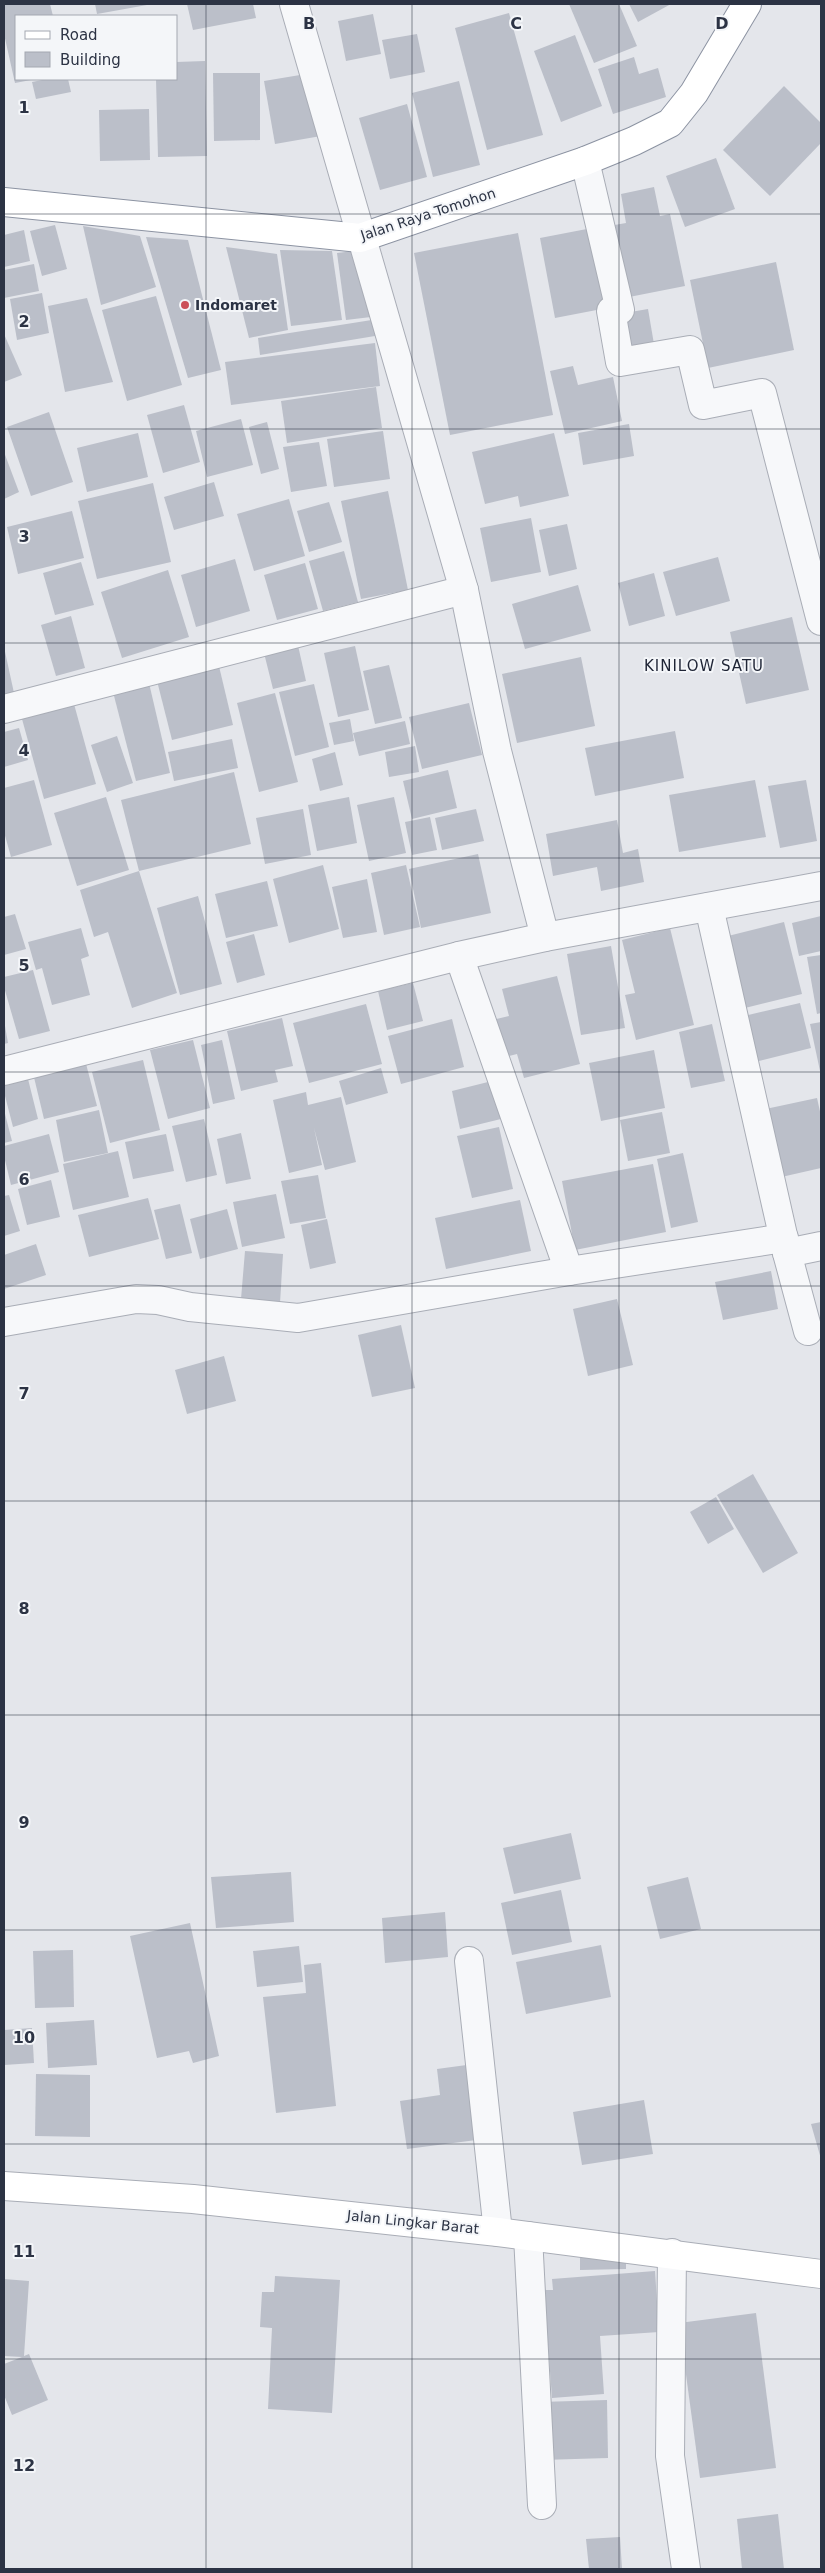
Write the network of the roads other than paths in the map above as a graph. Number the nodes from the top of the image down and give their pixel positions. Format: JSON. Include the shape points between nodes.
{"nodes":[{"id":1,"x":294,"y":4,"type":"edge"},
{"id":2,"x":747,"y":4,"type":"edge"},
{"id":3,"x":585,"y":160,"type":"junction"},
{"id":4,"x":4,"y":202,"type":"edge"},
{"id":5,"x":360,"y":238,"type":"junction"},
{"id":6,"x":464,"y":590,"type":"junction"},
{"id":7,"x":821,"y":621,"type":"edge"},
{"id":8,"x":4,"y":709,"type":"edge"},
{"id":9,"x":821,"y":886,"type":"edge"},
{"id":10,"x":709,"y":907,"type":"junction"},
{"id":11,"x":545,"y":937,"type":"junction"},
{"id":12,"x":459,"y":956,"type":"junction"},
{"id":13,"x":4,"y":1071,"type":"edge"},
{"id":14,"x":786,"y":1246,"type":"junction"},
{"id":15,"x":821,"y":1246,"type":"edge"},
{"id":16,"x":569,"y":1271,"type":"junction"},
{"id":17,"x":4,"y":1322,"type":"edge"},
{"id":18,"x":808,"y":1331,"type":"dead end"},
{"id":19,"x":469,"y":1961,"type":"dead end"},
{"id":20,"x":4,"y":2186,"type":"edge"},
{"id":21,"x":498,"y":2232,"type":"junction"},
{"id":22,"x":528,"y":2236,"type":"junction"},
{"id":23,"x":672,"y":2253,"type":"junction"},
{"id":24,"x":821,"y":2274,"type":"edge"},
{"id":25,"x":542,"y":2506,"type":"dead end"},
{"id":26,"x":686,"y":2569,"type":"edge"}],
"edges":[{"from":1,"to":5,"type":"street"},
{"from":2,"to":3,"type":"main road","name":"Jalan Raya Tomohon","via":[[694,93],[670,123],[634,142]]},
{"from":3,"to":5,"type":"main road","name":"Jalan Raya Tomohon"},
{"from":3,"to":7,"type":"street","via":[[620,310],[611,311],[620,362],[690,350],[703,405],[762,393]]},
{"from":4,"to":5,"type":"main road","name":"Jalan Raya Tomohon"},
{"from":5,"to":6,"type":"street"},
{"from":6,"to":8,"type":"street"},
{"from":6,"to":11,"type":"street","via":[[497,751]]},
{"from":9,"to":10,"type":"street"},
{"from":10,"to":11,"type":"street"},
{"from":10,"to":14,"type":"street"},
{"from":11,"to":12,"type":"street"},
{"from":12,"to":13,"type":"street"},
{"from":12,"to":16,"type":"street"},
{"from":14,"to":15,"type":"street"},
{"from":14,"to":16,"type":"street"},
{"from":14,"to":18,"type":"street"},
{"from":16,"to":17,"type":"street","via":[[298,1318],[136,1299]]},
{"from":19,"to":21,"type":"street"},
{"from":20,"to":21,"type":"main road","name":"Jalan Lingkar Barat","via":[[193,2199]]},
{"from":21,"to":22,"type":"main road","name":"Jalan Lingkar Barat"},
{"from":22,"to":23,"type":"main road","name":"Jalan Lingkar Barat"},
{"from":22,"to":25,"type":"street"},
{"from":23,"to":24,"type":"main road","name":"Jalan Lingkar Barat"},
{"from":23,"to":26,"type":"street","via":[[670,2456]]}]}
